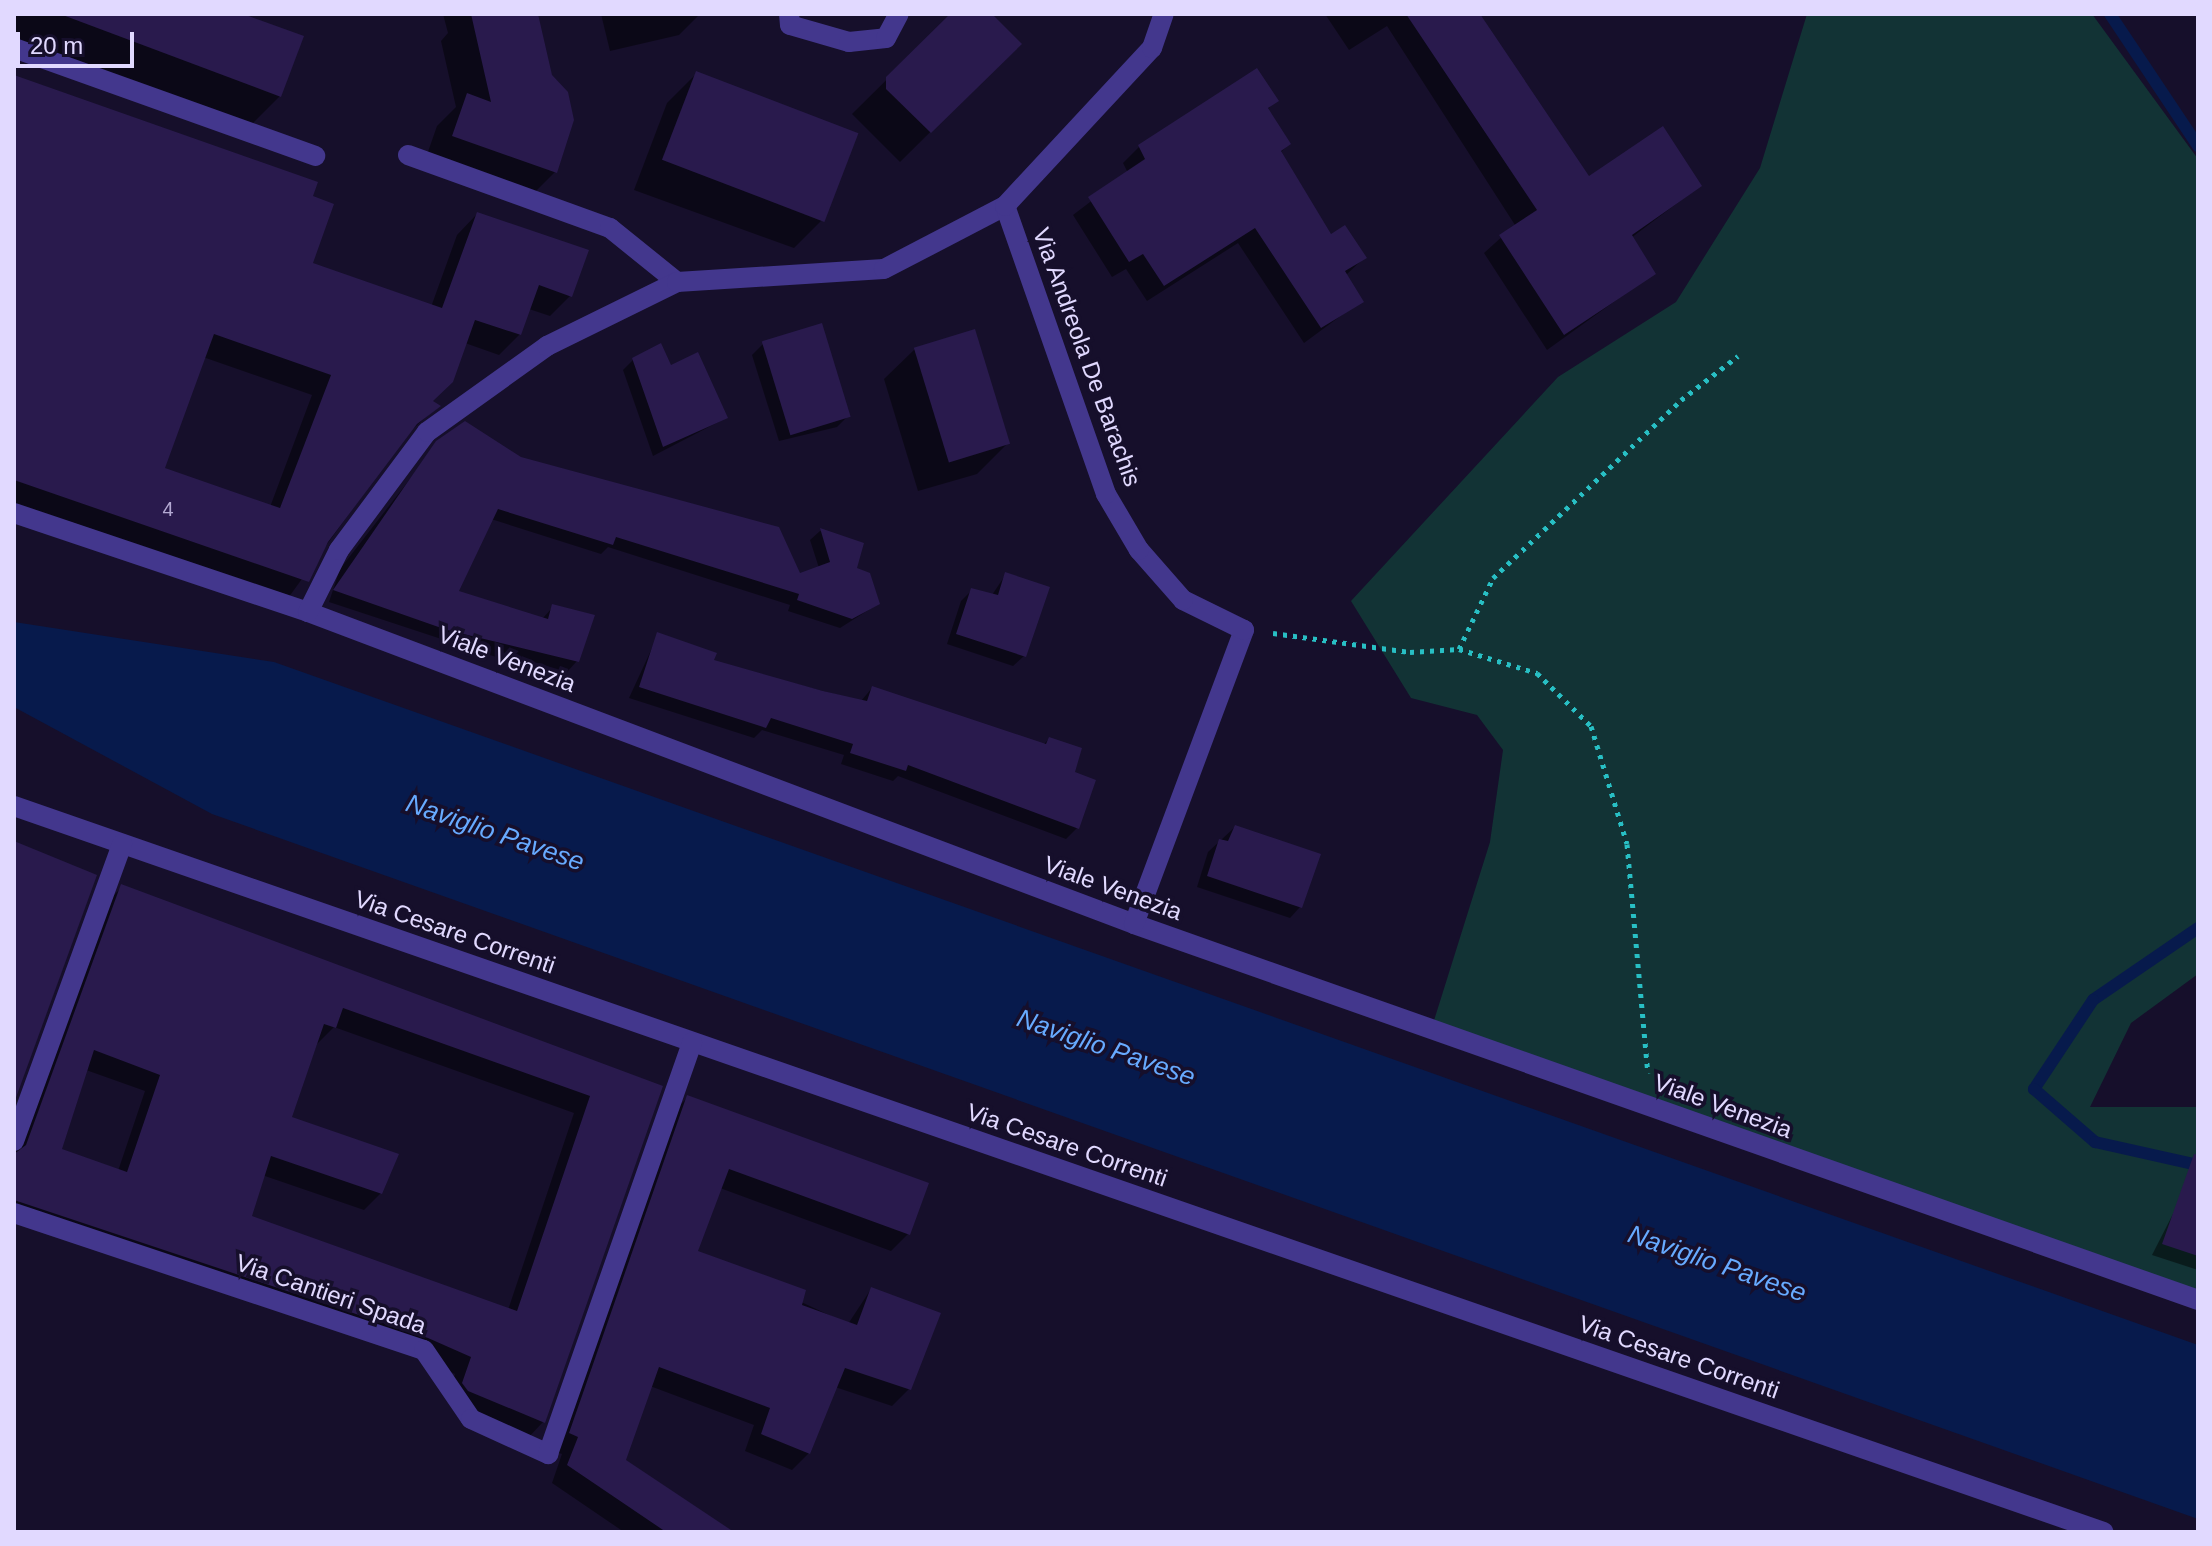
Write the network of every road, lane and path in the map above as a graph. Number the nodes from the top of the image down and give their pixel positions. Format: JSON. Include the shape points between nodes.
{"nodes":[{"id":1,"x":789,"y":14,"type":"edge"},
{"id":2,"x":899,"y":14,"type":"edge"},
{"id":3,"x":1164,"y":14,"type":"edge"},
{"id":4,"x":14,"y":48,"type":"edge"},
{"id":5,"x":408,"y":155,"type":"dead end"},
{"id":6,"x":315,"y":156,"type":"dead end"},
{"id":7,"x":1005,"y":206,"type":"junction"},
{"id":8,"x":677,"y":282,"type":"junction"},
{"id":9,"x":1738,"y":356,"type":"dead end"},
{"id":10,"x":14,"y":513,"type":"edge"},
{"id":11,"x":308,"y":612,"type":"junction"},
{"id":12,"x":1244,"y":630,"type":"junction"},
{"id":13,"x":1459,"y":649,"type":"junction"},
{"id":14,"x":14,"y":806,"type":"edge"},
{"id":15,"x":122,"y":844,"type":"junction"},
{"id":16,"x":1134,"y":924,"type":"junction"},
{"id":17,"x":692,"y":1042,"type":"junction"},
{"id":18,"x":1651,"y":1108,"type":"junction"},
{"id":19,"x":14,"y":1141,"type":"edge"},
{"id":20,"x":14,"y":1213,"type":"edge"},
{"id":21,"x":2198,"y":1300,"type":"edge"},
{"id":22,"x":2103,"y":1532,"type":"edge"}],
"edges":[{"from":1,"to":2,"type":"street","via":[[790,25],[849,42],[886,38]]},
{"from":3,"to":7,"type":"street","name":"Via Andreola De Barachis","via":[[1152,48]]},
{"from":4,"to":6,"type":"street"},
{"from":5,"to":8,"type":"street","via":[[610,228]]},
{"from":7,"to":8,"type":"street","name":"Via Andreola De Barachis","via":[[884,269]]},
{"from":7,"to":12,"type":"street","name":"Via Andreola De Barachis","via":[[1106,494],[1139,550],[1183,600]]},
{"from":8,"to":11,"type":"street","name":"Via Andreola De Barachis","via":[[547,346],[427,432],[339,550]]},
{"from":9,"to":13,"type":"path","via":[[1681,400],[1493,578]]},
{"from":10,"to":11,"type":"street","name":"Viale Venezia"},
{"from":11,"to":16,"type":"street","name":"Viale Venezia"},
{"from":12,"to":13,"type":"path","via":[[1410,652]]},
{"from":12,"to":16,"type":"street"},
{"from":13,"to":18,"type":"path","via":[[1537,673],[1591,726],[1627,844]]},
{"from":14,"to":15,"type":"street","name":"Via Cesare Correnti"},
{"from":15,"to":17,"type":"street","name":"Via Cesare Correnti"},
{"from":15,"to":19,"type":"street"},
{"from":16,"to":18,"type":"street","name":"Viale Venezia"},
{"from":17,"to":20,"type":"street","name":"Via Cantieri Spada","via":[[548,1454],[471,1419],[424,1350]]},
{"from":17,"to":22,"type":"street","name":"Via Cesare Correnti"},
{"from":18,"to":21,"type":"street","name":"Viale Venezia"}]}
